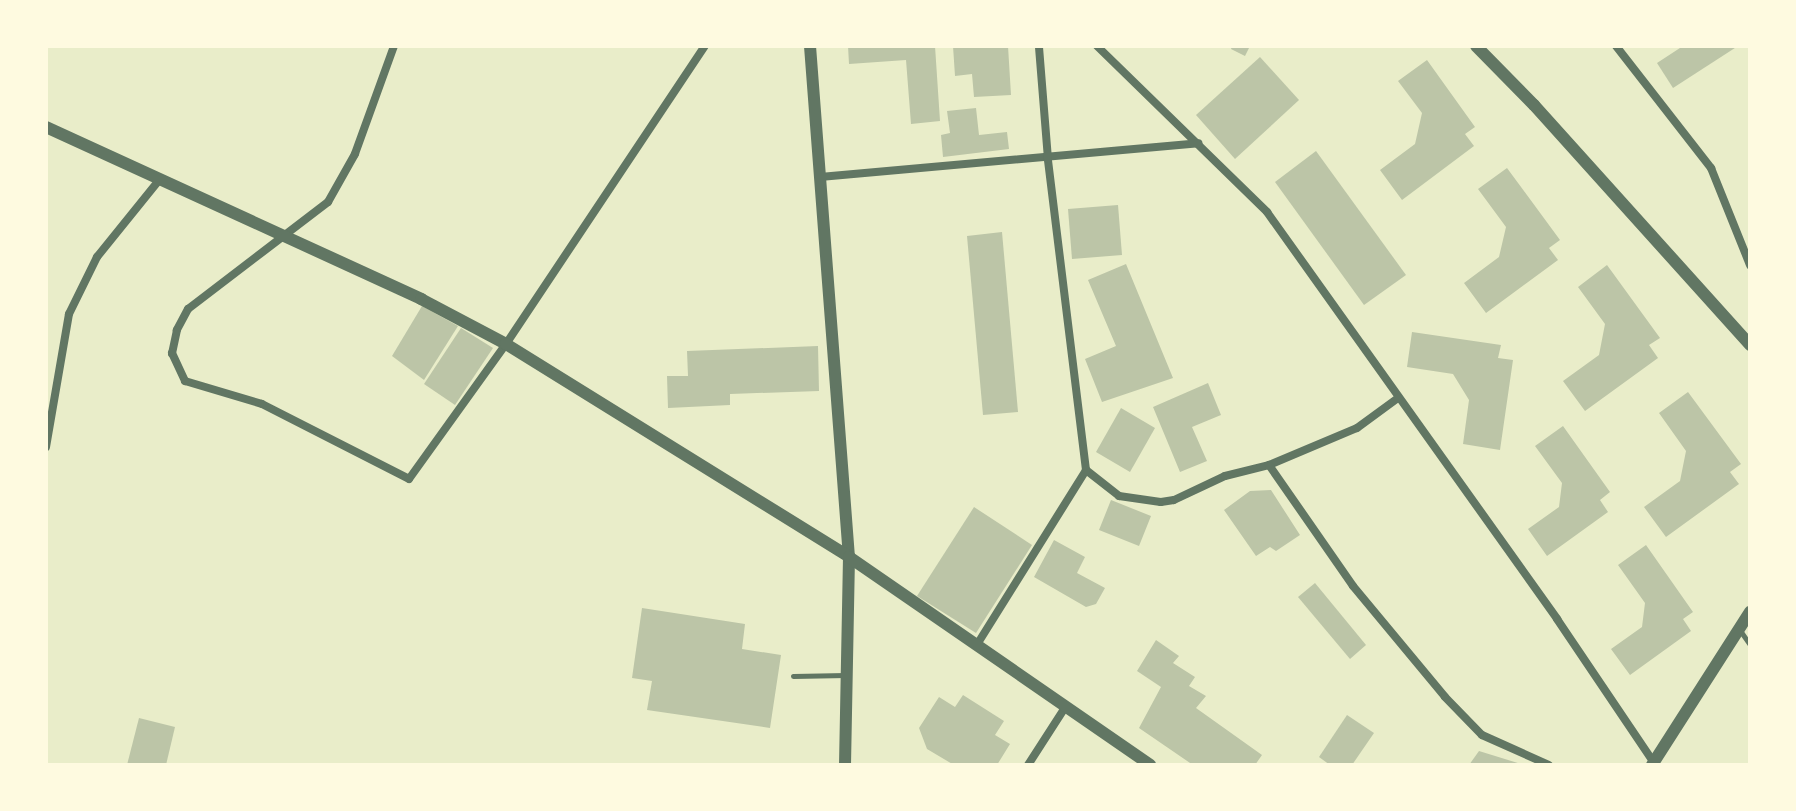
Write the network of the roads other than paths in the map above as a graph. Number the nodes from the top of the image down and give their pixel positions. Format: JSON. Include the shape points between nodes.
{"nodes":[{"id":1,"x":394,"y":46,"type":"edge"},
{"id":2,"x":810,"y":46,"type":"edge"},
{"id":3,"x":1039,"y":46,"type":"edge"},
{"id":4,"x":1097,"y":46,"type":"edge"},
{"id":5,"x":1476,"y":46,"type":"edge"},
{"id":6,"x":1616,"y":46,"type":"edge"},
{"id":7,"x":703,"y":47,"type":"edge"},
{"id":8,"x":46,"y":127,"type":"edge"},
{"id":9,"x":1198,"y":143,"type":"junction"},
{"id":10,"x":1048,"y":159,"type":"junction"},
{"id":11,"x":820,"y":177,"type":"junction"},
{"id":12,"x":160,"y":179,"type":"junction"},
{"id":13,"x":285,"y":237,"type":"junction"},
{"id":14,"x":1750,"y":265,"type":"edge"},
{"id":15,"x":506,"y":344,"type":"junction"},
{"id":16,"x":1750,"y":345,"type":"edge"},
{"id":17,"x":1398,"y":398,"type":"junction"},
{"id":18,"x":46,"y":447,"type":"edge"},
{"id":19,"x":1269,"y":465,"type":"junction"},
{"id":20,"x":1086,"y":470,"type":"junction"},
{"id":21,"x":849,"y":557,"type":"junction"},
{"id":22,"x":1750,"y":612,"type":"edge"},
{"id":23,"x":1738,"y":628,"type":"junction"},
{"id":24,"x":978,"y":643,"type":"junction"},
{"id":25,"x":1750,"y":645,"type":"edge"},
{"id":26,"x":847,"y":675,"type":"junction"},
{"id":27,"x":793,"y":676,"type":"dead end"},
{"id":28,"x":1066,"y":706,"type":"junction"},
{"id":29,"x":1653,"y":764,"type":"edge"},
{"id":30,"x":845,"y":765,"type":"edge"},
{"id":31,"x":1028,"y":765,"type":"edge"},
{"id":32,"x":1150,"y":765,"type":"edge"},
{"id":33,"x":1549,"y":765,"type":"edge"}],
"edges":[{"from":1,"to":13,"type":"street","via":[[355,154],[328,202]]},
{"from":2,"to":11,"type":"street"},
{"from":3,"to":10,"type":"street"},
{"from":4,"to":9,"type":"street"},
{"from":5,"to":16,"type":"street"},
{"from":6,"to":14,"type":"street","via":[[1711,168]]},
{"from":7,"to":15,"type":"street"},
{"from":8,"to":12,"type":"street"},
{"from":9,"to":10,"type":"street"},
{"from":9,"to":17,"type":"street","via":[[1267,212]]},
{"from":10,"to":11,"type":"street"},
{"from":10,"to":20,"type":"street"},
{"from":11,"to":21,"type":"street"},
{"from":12,"to":13,"type":"street"},
{"from":12,"to":18,"type":"street","via":[[97,257],[69,314]]},
{"from":13,"to":15,"type":"street"},
{"from":13,"to":15,"type":"street","via":[[188,309],[172,353],[185,381],[262,404],[409,479]]},
{"from":15,"to":21,"type":"street"},
{"from":17,"to":19,"type":"street","via":[[1357,428]]},
{"from":17,"to":29,"type":"street","via":[[1557,619]]},
{"from":19,"to":20,"type":"street","via":[[1161,502],[1119,496]]},
{"from":19,"to":33,"type":"street","via":[[1353,586],[1466,720],[1482,735]]},
{"from":20,"to":24,"type":"street"},
{"from":21,"to":24,"type":"street"},
{"from":21,"to":26,"type":"street"},
{"from":22,"to":23,"type":"street"},
{"from":23,"to":25,"type":"lane"},
{"from":23,"to":29,"type":"street"},
{"from":24,"to":28,"type":"street"},
{"from":26,"to":27,"type":"lane"},
{"from":26,"to":30,"type":"street"},
{"from":28,"to":31,"type":"street"},
{"from":28,"to":32,"type":"street"}]}
